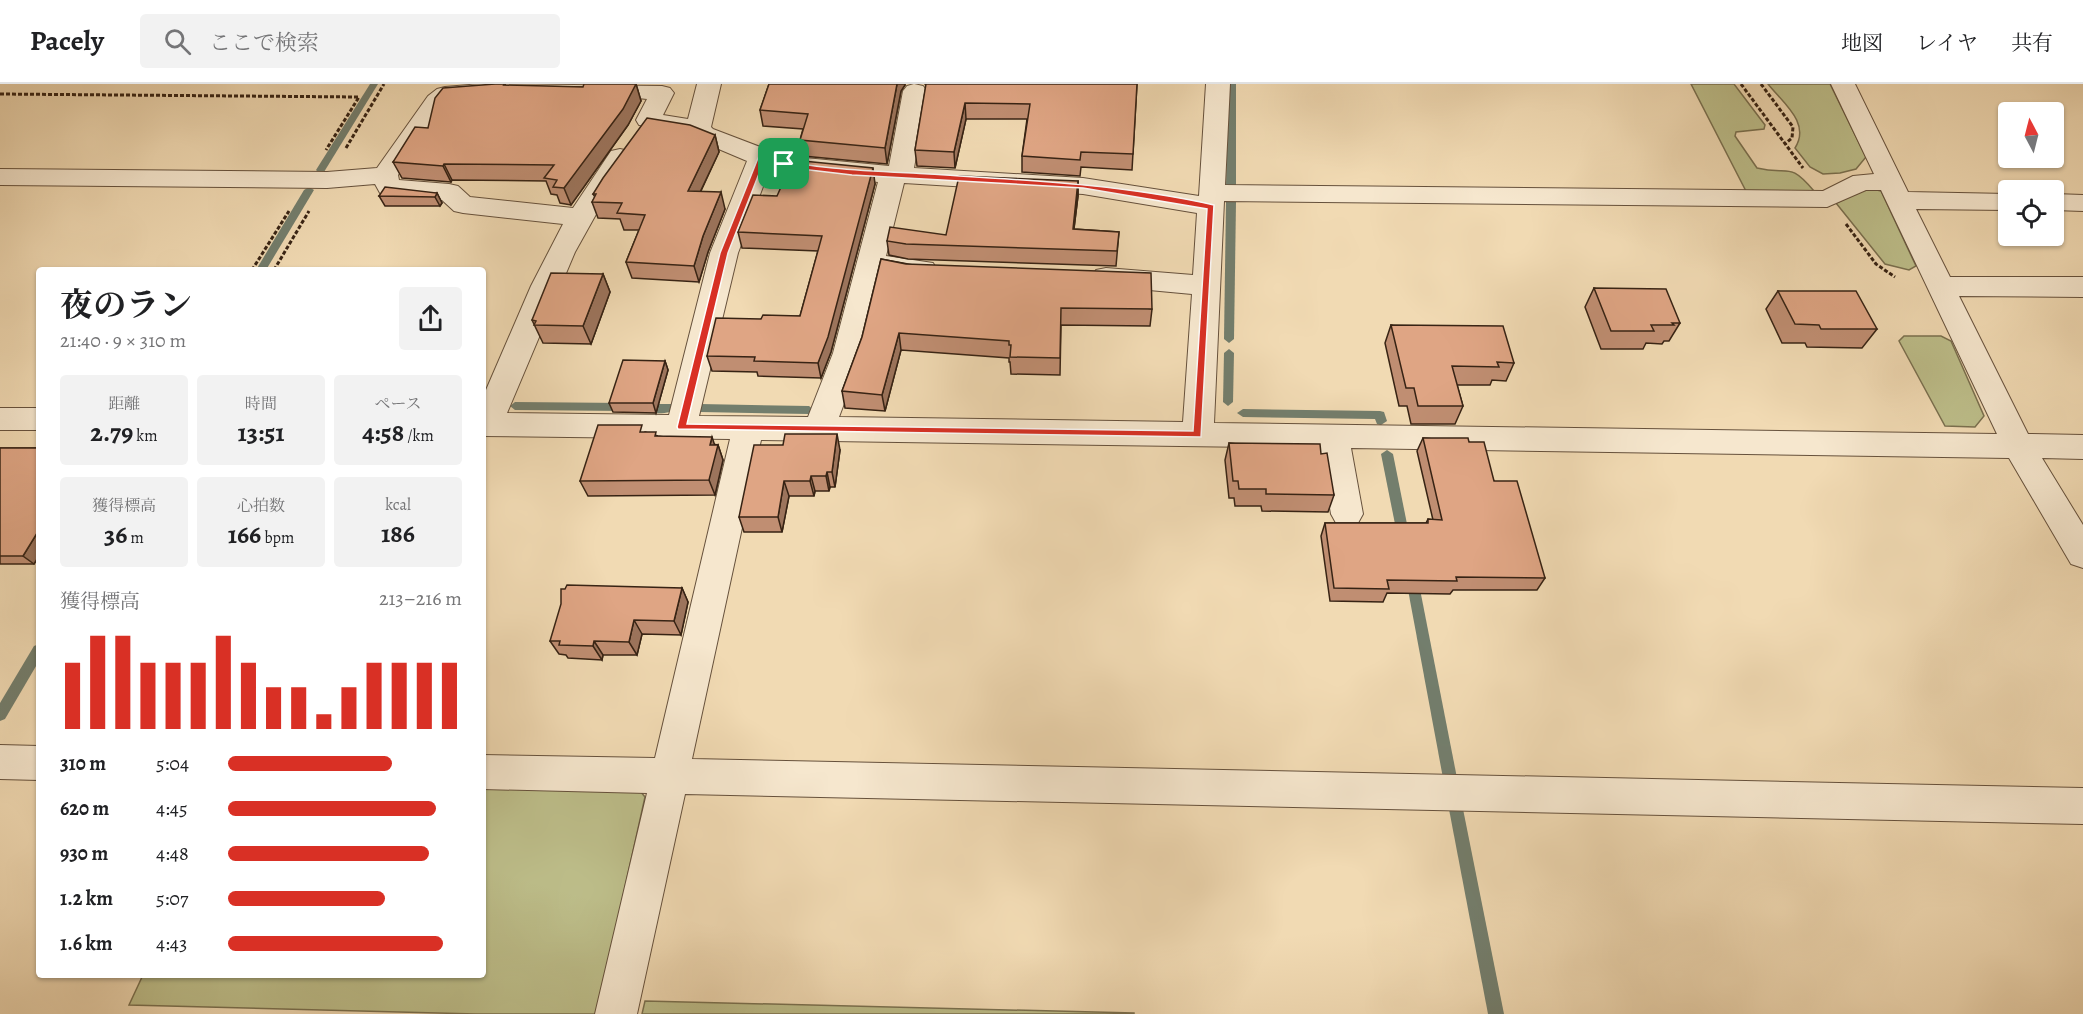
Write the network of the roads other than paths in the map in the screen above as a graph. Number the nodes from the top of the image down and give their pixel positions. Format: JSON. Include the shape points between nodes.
{"nodes":[{"id":1,"x":709,"y":84,"type":"edge"},
{"id":2,"x":1218,"y":84,"type":"edge"},
{"id":3,"x":1843,"y":84,"type":"edge"},
{"id":4,"x":915,"y":91,"type":"dead end"},
{"id":5,"x":648,"y":120,"type":"junction"},
{"id":6,"x":699,"y":128,"type":"junction"},
{"id":7,"x":761,"y":158,"type":"junction"},
{"id":8,"x":385,"y":175,"type":"junction"},
{"id":9,"x":897,"y":175,"type":"junction"},
{"id":10,"x":0,"y":177,"type":"edge"},
{"id":11,"x":1895,"y":191,"type":"junction"},
{"id":12,"x":1212,"y":200,"type":"junction"},
{"id":13,"x":1998,"y":201,"type":"edge"},
{"id":14,"x":2064,"y":202,"type":"edge"},
{"id":15,"x":2083,"y":203,"type":"edge"},
{"id":16,"x":581,"y":217,"type":"junction"},
{"id":17,"x":871,"y":262,"type":"junction"},
{"id":18,"x":943,"y":271,"type":"edge"},
{"id":19,"x":1081,"y":276,"type":"edge"},
{"id":20,"x":1207,"y":286,"type":"junction"},
{"id":21,"x":1941,"y":286,"type":"junction"},
{"id":22,"x":2083,"y":287,"type":"edge"},
{"id":23,"x":0,"y":419,"type":"edge"},
{"id":24,"x":36,"y":419,"type":"edge"},
{"id":25,"x":486,"y":422,"type":"edge"},
{"id":26,"x":486,"y":424,"type":"edge"},
{"id":27,"x":681,"y":427,"type":"junction"},
{"id":28,"x":748,"y":428,"type":"junction"},
{"id":29,"x":819,"y":429,"type":"junction"},
{"id":30,"x":1198,"y":434,"type":"junction"},
{"id":31,"x":1333,"y":436,"type":"junction"},
{"id":32,"x":2018,"y":446,"type":"junction"},
{"id":33,"x":2083,"y":447,"type":"edge"},
{"id":34,"x":1347,"y":514,"type":"dead end"},
{"id":35,"x":2083,"y":554,"type":"edge"},
{"id":36,"x":0,"y":762,"type":"edge"},
{"id":37,"x":36,"y":763,"type":"edge"},
{"id":38,"x":486,"y":772,"type":"edge"},
{"id":39,"x":668,"y":775,"type":"junction"},
{"id":40,"x":2083,"y":806,"type":"edge"},
{"id":41,"x":616,"y":1014,"type":"edge"}],
"edges":[{"from":1,"to":6,"type":"street"},
{"from":2,"to":12,"type":"street"},
{"from":3,"to":11,"type":"street"},
{"from":4,"to":9,"type":"street"},
{"from":5,"to":6,"type":"street"},
{"from":5,"to":8,"type":"street","via":[[662,93],[573,84],[446,94]]},
{"from":5,"to":16,"type":"street","via":[[606,175]]},
{"from":6,"to":7,"type":"street","via":[[704,135]]},
{"from":7,"to":9,"type":"street","via":[[784,164]]},
{"from":7,"to":27,"type":"street","via":[[724,253]]},
{"from":8,"to":10,"type":"street","via":[[307,180]]},
{"from":8,"to":16,"type":"street","via":[[388,187],[449,192],[463,205]]},
{"from":9,"to":12,"type":"street","via":[[1083,186]]},
{"from":9,"to":17,"type":"street"},
{"from":11,"to":12,"type":"street","via":[[1862,182],[1827,199]]},
{"from":11,"to":13,"type":"street"},
{"from":11,"to":21,"type":"street"},
{"from":12,"to":20,"type":"street"},
{"from":14,"to":15,"type":"street"},
{"from":16,"to":25,"type":"street","via":[[544,288]]},
{"from":17,"to":18,"type":"street","via":[[908,270]]},
{"from":17,"to":29,"type":"street","via":[[848,353]]},
{"from":19,"to":20,"type":"street"},
{"from":20,"to":30,"type":"street"},
{"from":21,"to":22,"type":"street"},
{"from":21,"to":32,"type":"street"},
{"from":23,"to":24,"type":"street"},
{"from":26,"to":27,"type":"street"},
{"from":27,"to":28,"type":"street"},
{"from":28,"to":29,"type":"street"},
{"from":28,"to":39,"type":"street"},
{"from":29,"to":30,"type":"street"},
{"from":30,"to":31,"type":"street"},
{"from":31,"to":32,"type":"street"},
{"from":31,"to":34,"type":"street"},
{"from":32,"to":33,"type":"street"},
{"from":32,"to":35,"type":"street"},
{"from":36,"to":37,"type":"street"},
{"from":38,"to":39,"type":"street"},
{"from":39,"to":40,"type":"street"},
{"from":39,"to":41,"type":"street"}]}
